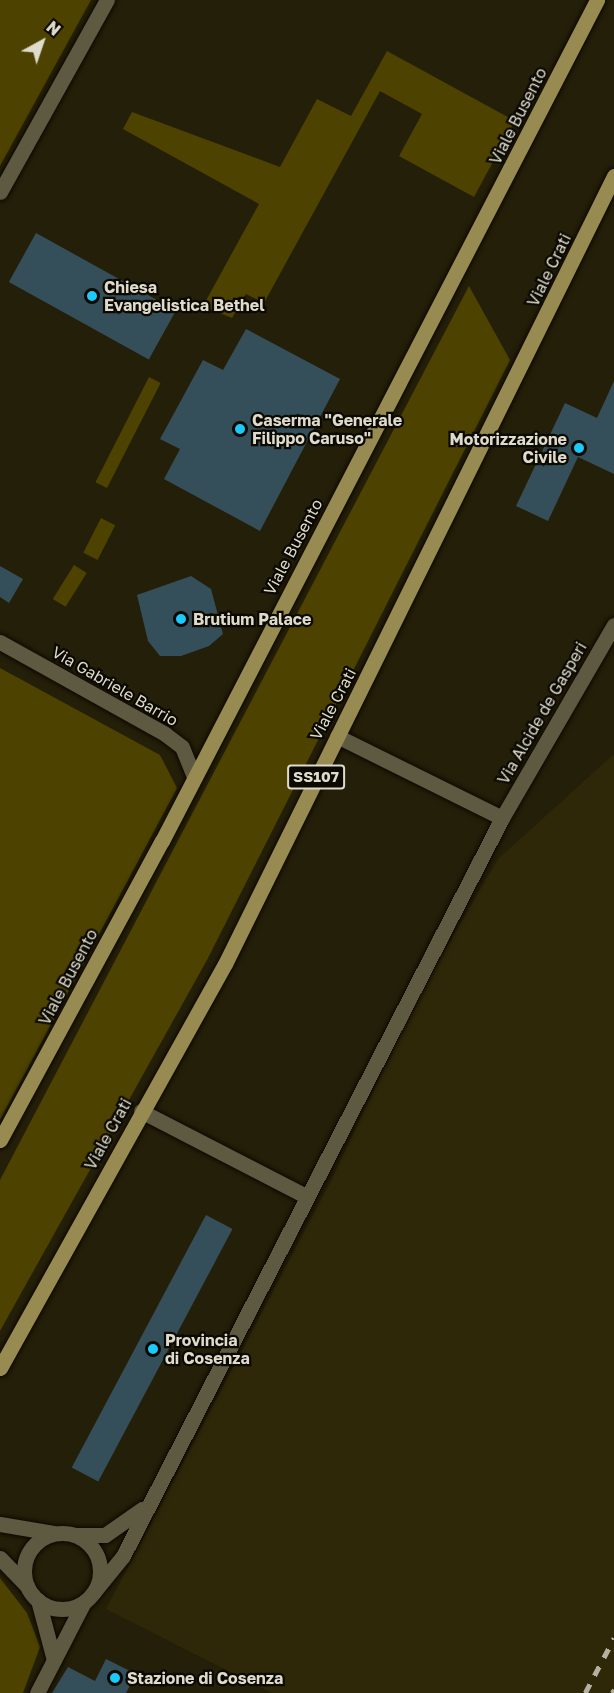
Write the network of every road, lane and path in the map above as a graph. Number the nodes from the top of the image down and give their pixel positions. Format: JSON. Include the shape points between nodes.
{"nodes":[{"id":1,"x":107,"y":0,"type":"edge"},
{"id":2,"x":597,"y":0,"type":"edge"},
{"id":3,"x":614,"y":176,"type":"edge"},
{"id":4,"x":0,"y":192,"type":"edge"},
{"id":5,"x":614,"y":625,"type":"edge"},
{"id":6,"x":0,"y":642,"type":"edge"},
{"id":7,"x":337,"y":736,"type":"junction"},
{"id":8,"x":194,"y":777,"type":"junction"},
{"id":9,"x":502,"y":818,"type":"junction"},
{"id":10,"x":141,"y":1111,"type":"junction"},
{"id":11,"x":0,"y":1140,"type":"edge"},
{"id":12,"x":306,"y":1196,"type":"junction"},
{"id":13,"x":0,"y":1368,"type":"edge"},
{"id":14,"x":153,"y":1495,"type":"junction"},
{"id":15,"x":0,"y":1524,"type":"edge"},
{"id":16,"x":56,"y":1533,"type":"junction"},
{"id":17,"x":75,"y":1535,"type":"junction"},
{"id":18,"x":0,"y":1558,"type":"edge"},
{"id":19,"x":34,"y":1595,"type":"junction"},
{"id":20,"x":89,"y":1597,"type":"junction"},
{"id":21,"x":54,"y":1660,"type":"junction"},
{"id":22,"x":37,"y":1693,"type":"edge"}],
"edges":[{"from":1,"to":4,"type":"street"},
{"from":2,"to":8,"type":"main road","name":"Viale Busento"},
{"from":3,"to":7,"type":"main road","name":"Viale Crati","number":"SS107","via":[[456,504]]},
{"from":5,"to":9,"type":"street","name":"Via Alcide de Gasperi"},
{"from":6,"to":8,"type":"street","name":"Via Gabriele Barrio","via":[[165,734],[182,747]]},
{"from":7,"to":9,"type":"street","via":[[456,788]]},
{"from":7,"to":10,"type":"main road","name":"Viale Crati","number":"SS107","via":[[225,964]]},
{"from":8,"to":11,"type":"main road","name":"Viale Busento"},
{"from":9,"to":12,"type":"street","name":"Via Alcide de Gasperi"},
{"from":10,"to":12,"type":"street"},
{"from":10,"to":13,"type":"main road","name":"Viale Crati","number":"SS107"},
{"from":12,"to":14,"type":"street","name":"Via Alcide de Gasperi"},
{"from":14,"to":17,"type":"street","via":[[117,1530],[96,1537]]},
{"from":14,"to":20,"type":"street","name":"Via Alcide de Gasperi","via":[[119,1564]]},
{"from":15,"to":16,"type":"street"},
{"from":16,"to":17,"type":"street"},
{"from":16,"to":19,"type":"street","via":[[28,1554],[25,1579]]},
{"from":17,"to":20,"type":"street","via":[[98,1560]]},
{"from":18,"to":19,"type":"street"},
{"from":19,"to":20,"type":"street","via":[[61,1609]]},
{"from":19,"to":21,"type":"street"},
{"from":20,"to":21,"type":"street"},
{"from":21,"to":22,"type":"street"}]}
